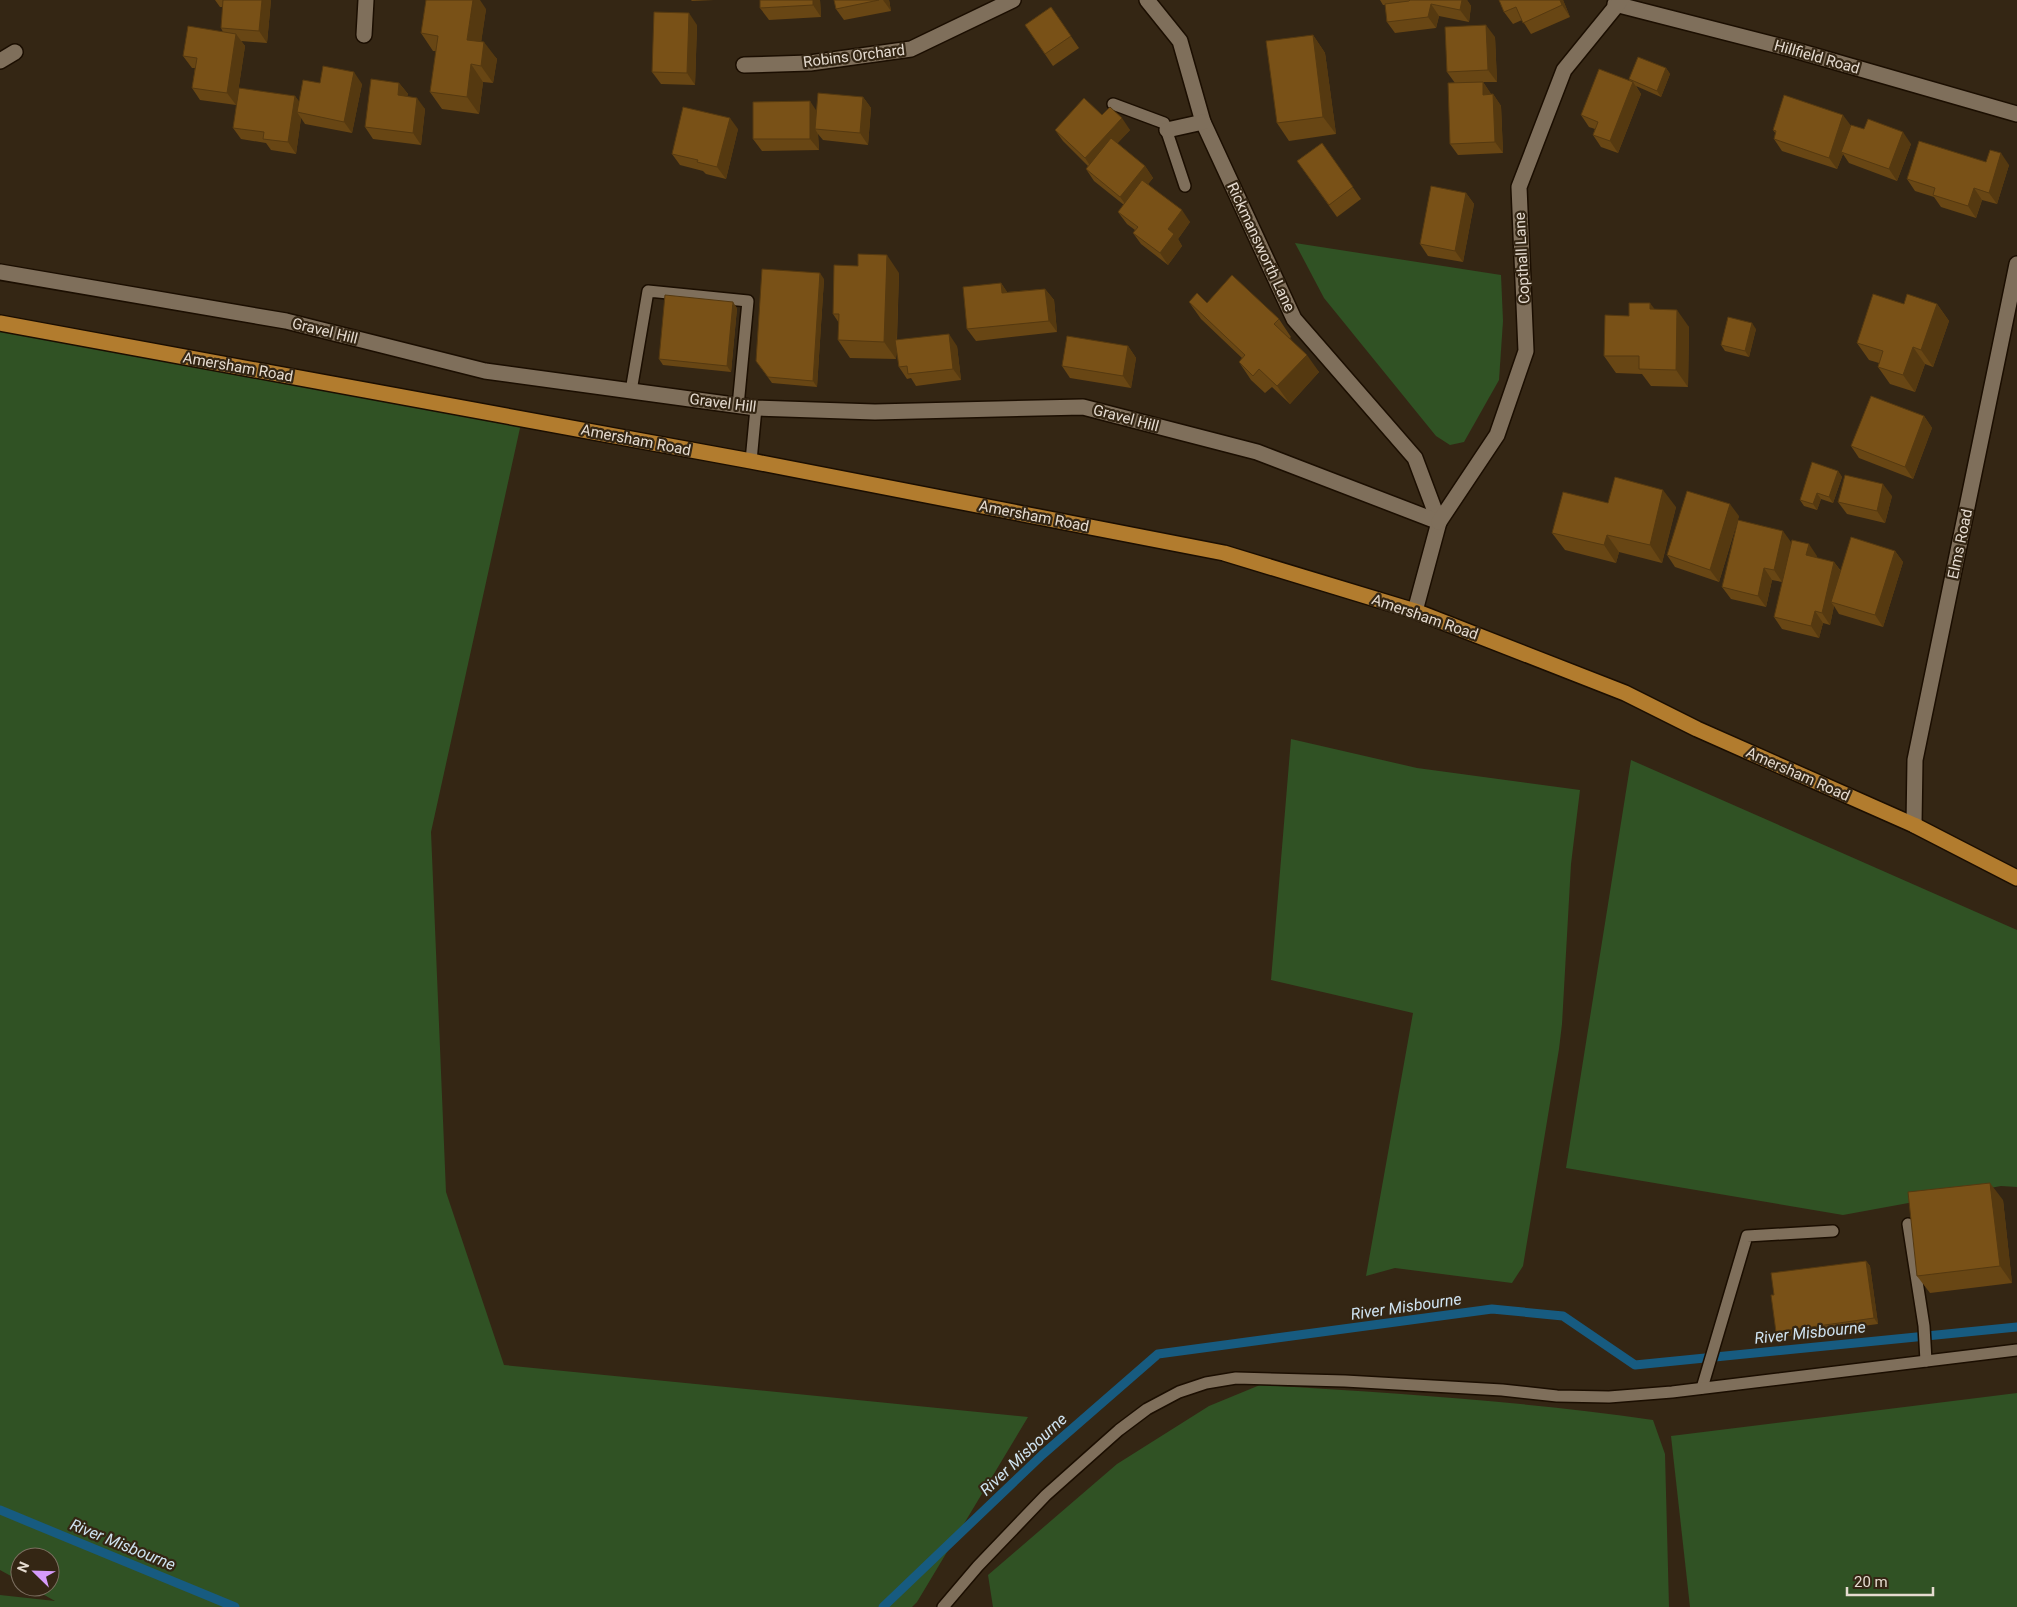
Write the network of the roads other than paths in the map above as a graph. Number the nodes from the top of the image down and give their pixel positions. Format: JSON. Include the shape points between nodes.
{"nodes":[{"id":1,"x":366,"y":0,"type":"edge"},
{"id":2,"x":1012,"y":0,"type":"edge"},
{"id":3,"x":1147,"y":0,"type":"edge"},
{"id":4,"x":1618,"y":2,"type":"edge"},
{"id":5,"x":364,"y":35,"type":"dead end"},
{"id":6,"x":15,"y":52,"type":"dead end"},
{"id":7,"x":0,"y":61,"type":"edge"},
{"id":8,"x":744,"y":65,"type":"dead end"},
{"id":9,"x":1113,"y":104,"type":"dead end"},
{"id":10,"x":2017,"y":114,"type":"edge"},
{"id":11,"x":1203,"y":122,"type":"junction"},
{"id":12,"x":1167,"y":130,"type":"junction"},
{"id":13,"x":1185,"y":186,"type":"dead end"},
{"id":14,"x":2017,"y":264,"type":"edge"},
{"id":15,"x":0,"y":272,"type":"edge"},
{"id":16,"x":0,"y":323,"type":"edge"},
{"id":17,"x":631,"y":391,"type":"junction"},
{"id":18,"x":738,"y":406,"type":"junction"},
{"id":19,"x":756,"y":408,"type":"junction"},
{"id":20,"x":751,"y":461,"type":"junction"},
{"id":21,"x":1439,"y":522,"type":"junction"},
{"id":22,"x":1415,"y":611,"type":"junction"},
{"id":23,"x":1914,"y":825,"type":"junction"},
{"id":24,"x":2017,"y":878,"type":"edge"},
{"id":25,"x":1908,"y":1224,"type":"edge"},
{"id":26,"x":1833,"y":1231,"type":"dead end"},
{"id":27,"x":2017,"y":1350,"type":"edge"},
{"id":28,"x":1926,"y":1361,"type":"junction"},
{"id":29,"x":1702,"y":1388,"type":"junction"},
{"id":30,"x":943,"y":1607,"type":"edge"}],
"edges":[{"from":1,"to":5,"type":"street"},
{"from":2,"to":8,"type":"street","name":"Robins Orchard","via":[[911,49],[810,63]]},
{"from":3,"to":11,"type":"street","name":"Rickmansworth Lane","via":[[1180,41]]},
{"from":4,"to":10,"type":"street","name":"Hillfield Road"},
{"from":4,"to":21,"type":"street","name":"Copthall Lane","via":[[1564,70],[1519,187],[1526,351],[1497,435]]},
{"from":6,"to":7,"type":"street"},
{"from":9,"to":12,"type":"lane","via":[[1164,123]]},
{"from":11,"to":12,"type":"street"},
{"from":11,"to":21,"type":"street","name":"Rickmansworth Lane","via":[[1294,319],[1415,458]]},
{"from":12,"to":13,"type":"lane"},
{"from":14,"to":23,"type":"street","name":"Elms Road","via":[[1915,760]]},
{"from":15,"to":17,"type":"street","name":"Gravel Hill","via":[[286,321],[485,371]]},
{"from":16,"to":20,"type":"highway","name":"Amersham Road"},
{"from":17,"to":18,"type":"street","name":"Gravel Hill"},
{"from":17,"to":18,"type":"lane","via":[[648,291],[748,301]]},
{"from":18,"to":19,"type":"street","name":"Gravel Hill"},
{"from":19,"to":20,"type":"lane"},
{"from":19,"to":21,"type":"street","name":"Gravel Hill","via":[[875,412],[1083,407],[1257,452]]},
{"from":20,"to":22,"type":"highway","name":"Amersham Road","via":[[1224,553]]},
{"from":21,"to":22,"type":"street"},
{"from":22,"to":23,"type":"highway","name":"Amersham Road","via":[[1625,693],[1697,729]]},
{"from":23,"to":24,"type":"highway","name":"Amersham Road"},
{"from":25,"to":28,"type":"lane","via":[[1924,1326]]},
{"from":26,"to":29,"type":"lane","via":[[1747,1236]]},
{"from":27,"to":28,"type":"lane"},
{"from":28,"to":29,"type":"lane"},
{"from":29,"to":30,"type":"lane","via":[[1663,1393],[1557,1396],[1345,1381],[1236,1378],[1206,1383],[1180,1392],[1119,1430],[1046,1496]]}]}
